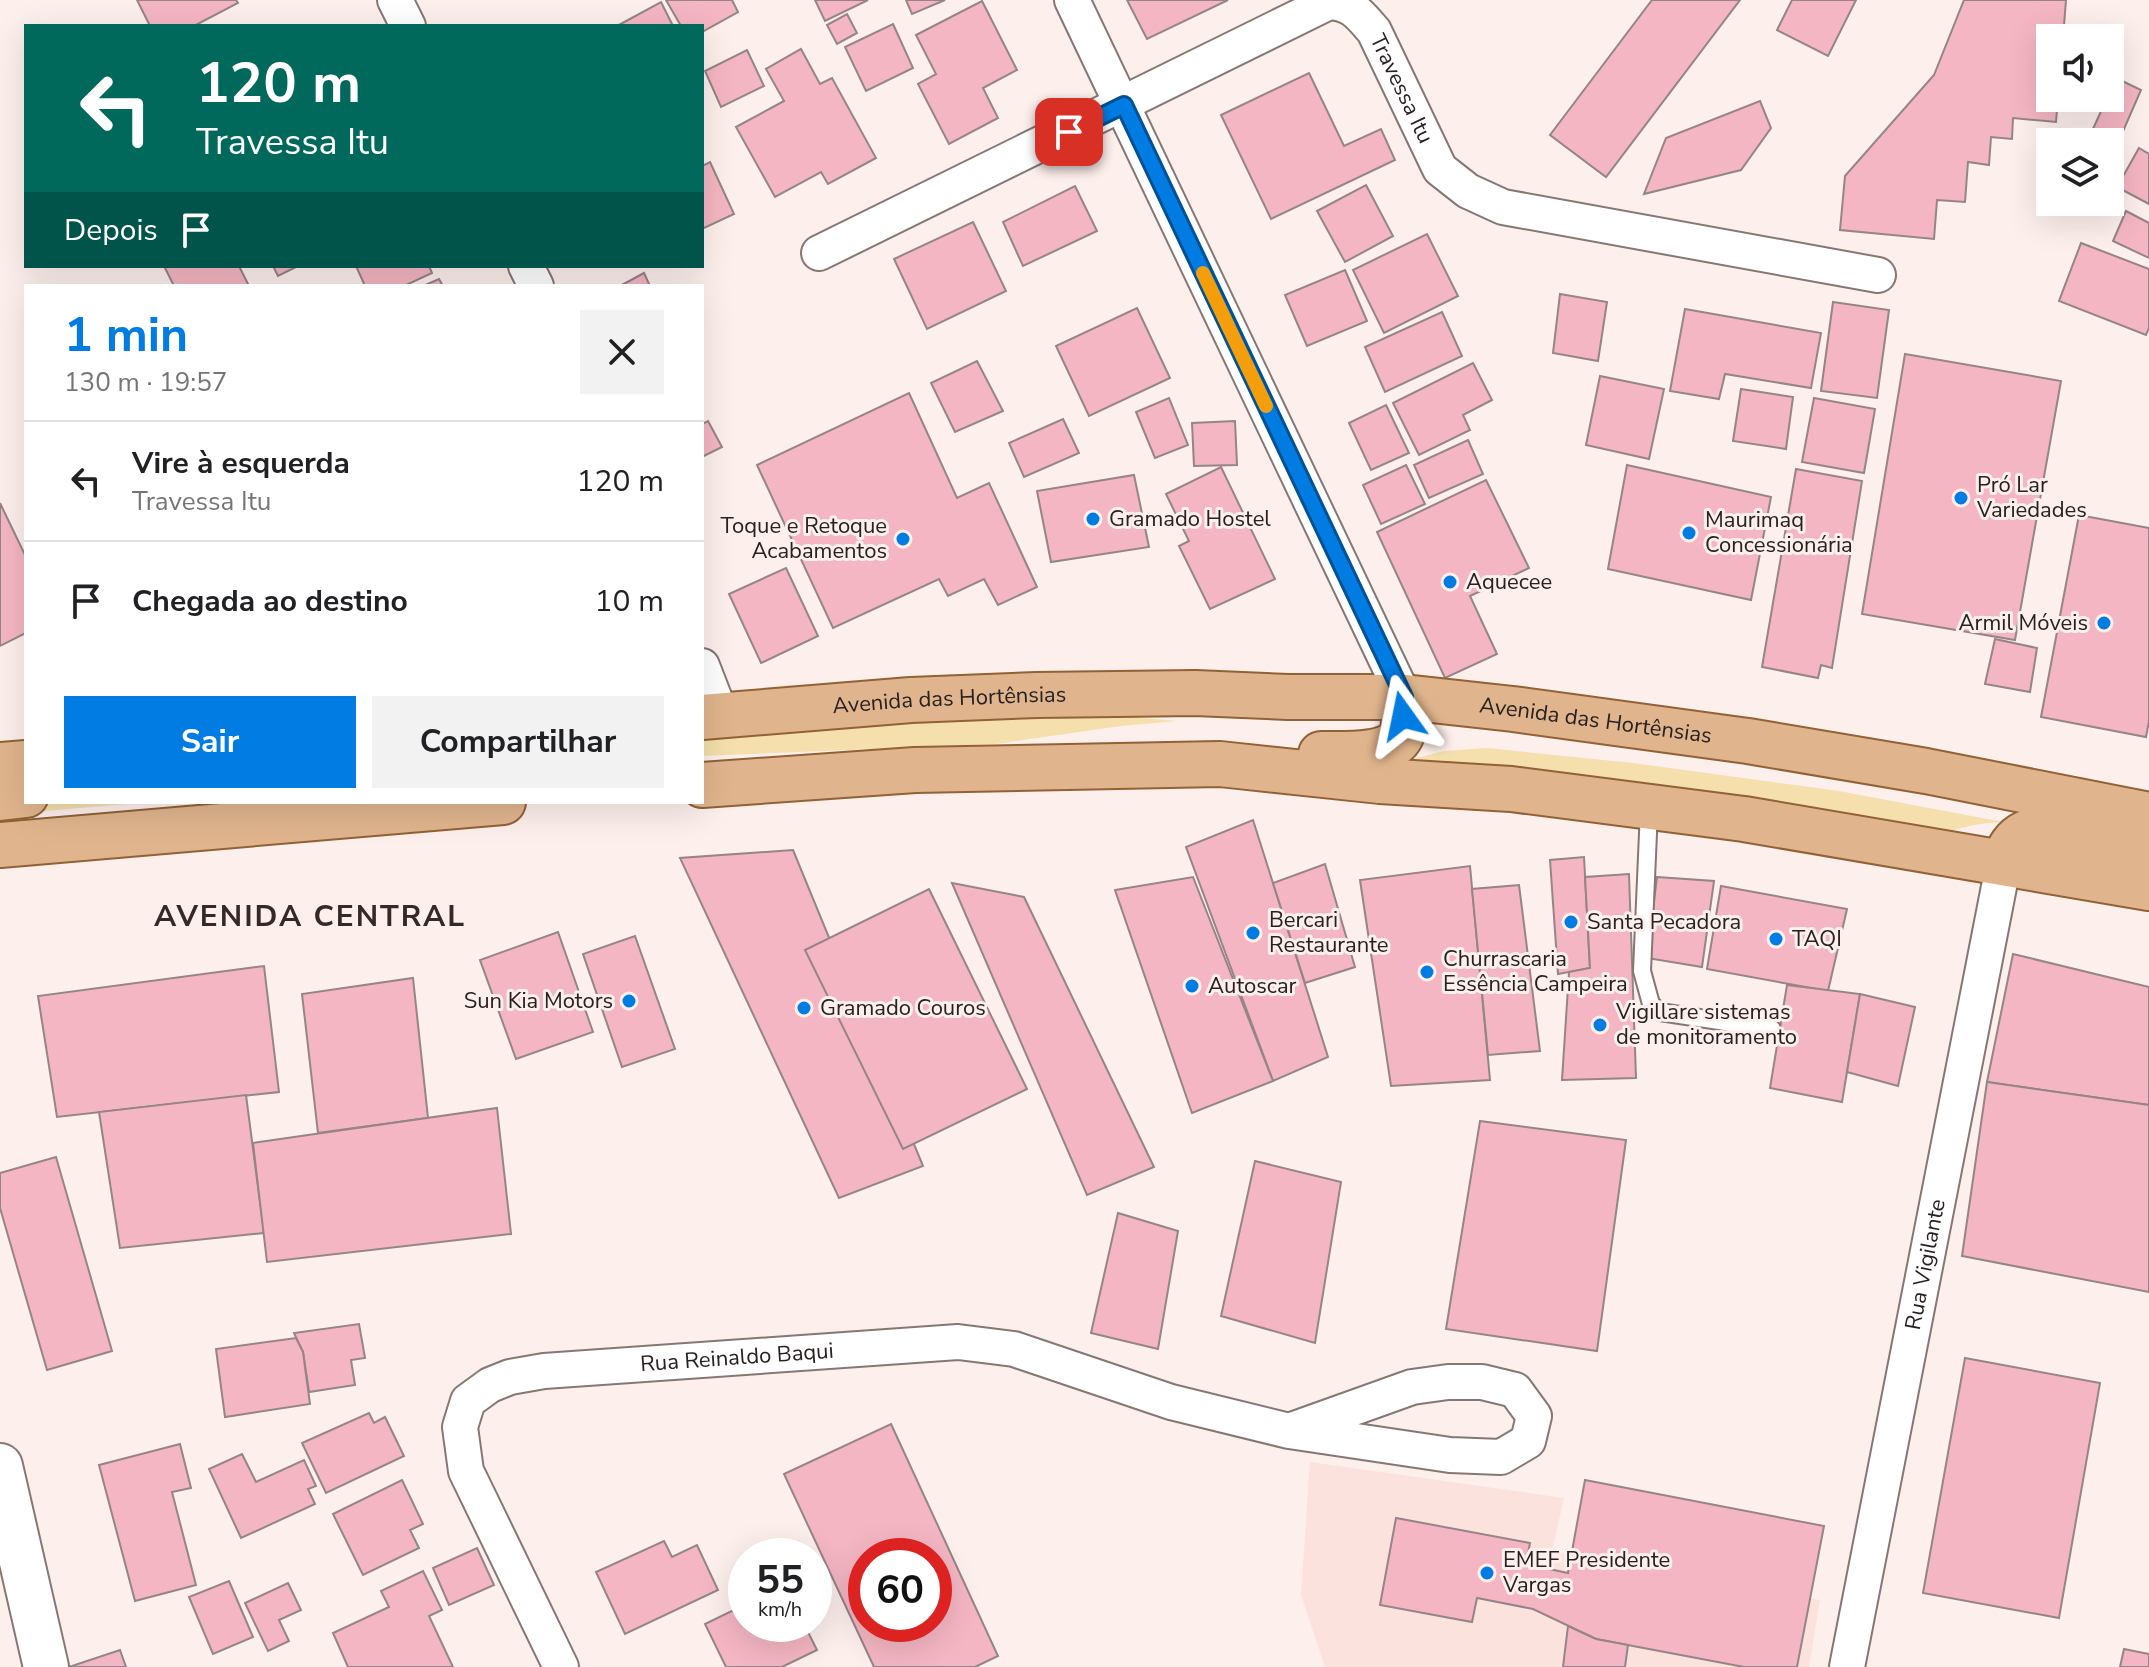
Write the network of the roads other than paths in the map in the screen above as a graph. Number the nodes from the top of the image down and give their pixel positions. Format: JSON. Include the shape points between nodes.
{"nodes":[{"id":1,"x":395,"y":0,"type":"edge"},
{"id":2,"x":1072,"y":0,"type":"edge"},
{"id":3,"x":407,"y":24,"type":"edge"},
{"id":4,"x":1124,"y":105,"type":"junction"},
{"id":5,"x":819,"y":253,"type":"dead end"},
{"id":6,"x":1878,"y":275,"type":"dead end"},
{"id":7,"x":704,"y":676,"type":"edge"},
{"id":8,"x":1404,"y":697,"type":"junction"},
{"id":9,"x":712,"y":716,"type":"edge"},
{"id":10,"x":24,"y":763,"type":"edge"},
{"id":11,"x":0,"y":765,"type":"edge"},
{"id":12,"x":1028,"y":768,"type":"junction"},
{"id":13,"x":704,"y":785,"type":"edge"},
{"id":14,"x":24,"y":795,"type":"edge"},
{"id":15,"x":0,"y":798,"type":"edge"},
{"id":16,"x":480,"y":804,"type":"edge"},
{"id":17,"x":1650,"y":808,"type":"junction"},
{"id":18,"x":2149,"y":815,"type":"edge"},
{"id":19,"x":0,"y":845,"type":"edge"},
{"id":20,"x":2149,"y":850,"type":"edge"},
{"id":21,"x":2004,"y":861,"type":"junction"},
{"id":22,"x":2149,"y":888,"type":"edge"},
{"id":23,"x":1772,"y":1029,"type":"dead end"},
{"id":24,"x":1289,"y":1431,"type":"junction"},
{"id":25,"x":0,"y":1466,"type":"edge"},
{"id":26,"x":46,"y":1667,"type":"edge"},
{"id":27,"x":561,"y":1667,"type":"edge"},
{"id":28,"x":1847,"y":1667,"type":"edge"}],
"edges":[{"from":1,"to":3,"type":"street"},
{"from":2,"to":4,"type":"street"},
{"from":4,"to":5,"type":"street","name":"Travessa Itu"},
{"from":4,"to":6,"type":"street","name":"Travessa Itu","via":[[1329,2],[1345,3],[1374,31],[1440,169],[1468,191],[1503,207]]},
{"from":4,"to":8,"type":"street"},
{"from":7,"to":9,"type":"street"},
{"from":8,"to":9,"type":"main road","name":"Avenida das Hortênsias","via":[[1037,695]]},
{"from":8,"to":12,"type":"main road","via":[[1402,735],[1375,752],[1141,750]]},
{"from":8,"to":18,"type":"main road","name":"Avenida das Hortênsias","via":[[1748,741]]},
{"from":10,"to":11,"type":"main road"},
{"from":12,"to":13,"type":"main road"},
{"from":12,"to":17,"type":"main road","via":[[1220,764],[1511,789]]},
{"from":14,"to":15,"type":"main road"},
{"from":16,"to":19,"type":"main road"},
{"from":17,"to":21,"type":"main road"},
{"from":17,"to":23,"type":"lane","via":[[1642,971],[1651,1004],[1660,1012]]},
{"from":20,"to":21,"type":"main road","via":[[2035,830],[2012,843]]},
{"from":21,"to":22,"type":"main road"},
{"from":21,"to":28,"type":"street","name":"Rua Vigilante"},
{"from":24,"to":24,"type":"street","name":"Rua Reinaldo Baqui","via":[[1412,1387],[1448,1382],[1482,1382],[1515,1390],[1534,1416],[1528,1441],[1501,1457],[1450,1455]]},
{"from":24,"to":27,"type":"street","name":"Rua Reinaldo Baqui","via":[[1171,1402],[1014,1349],[958,1342],[510,1377],[468,1401],[460,1427],[466,1471]]},
{"from":25,"to":26,"type":"main road"}]}
